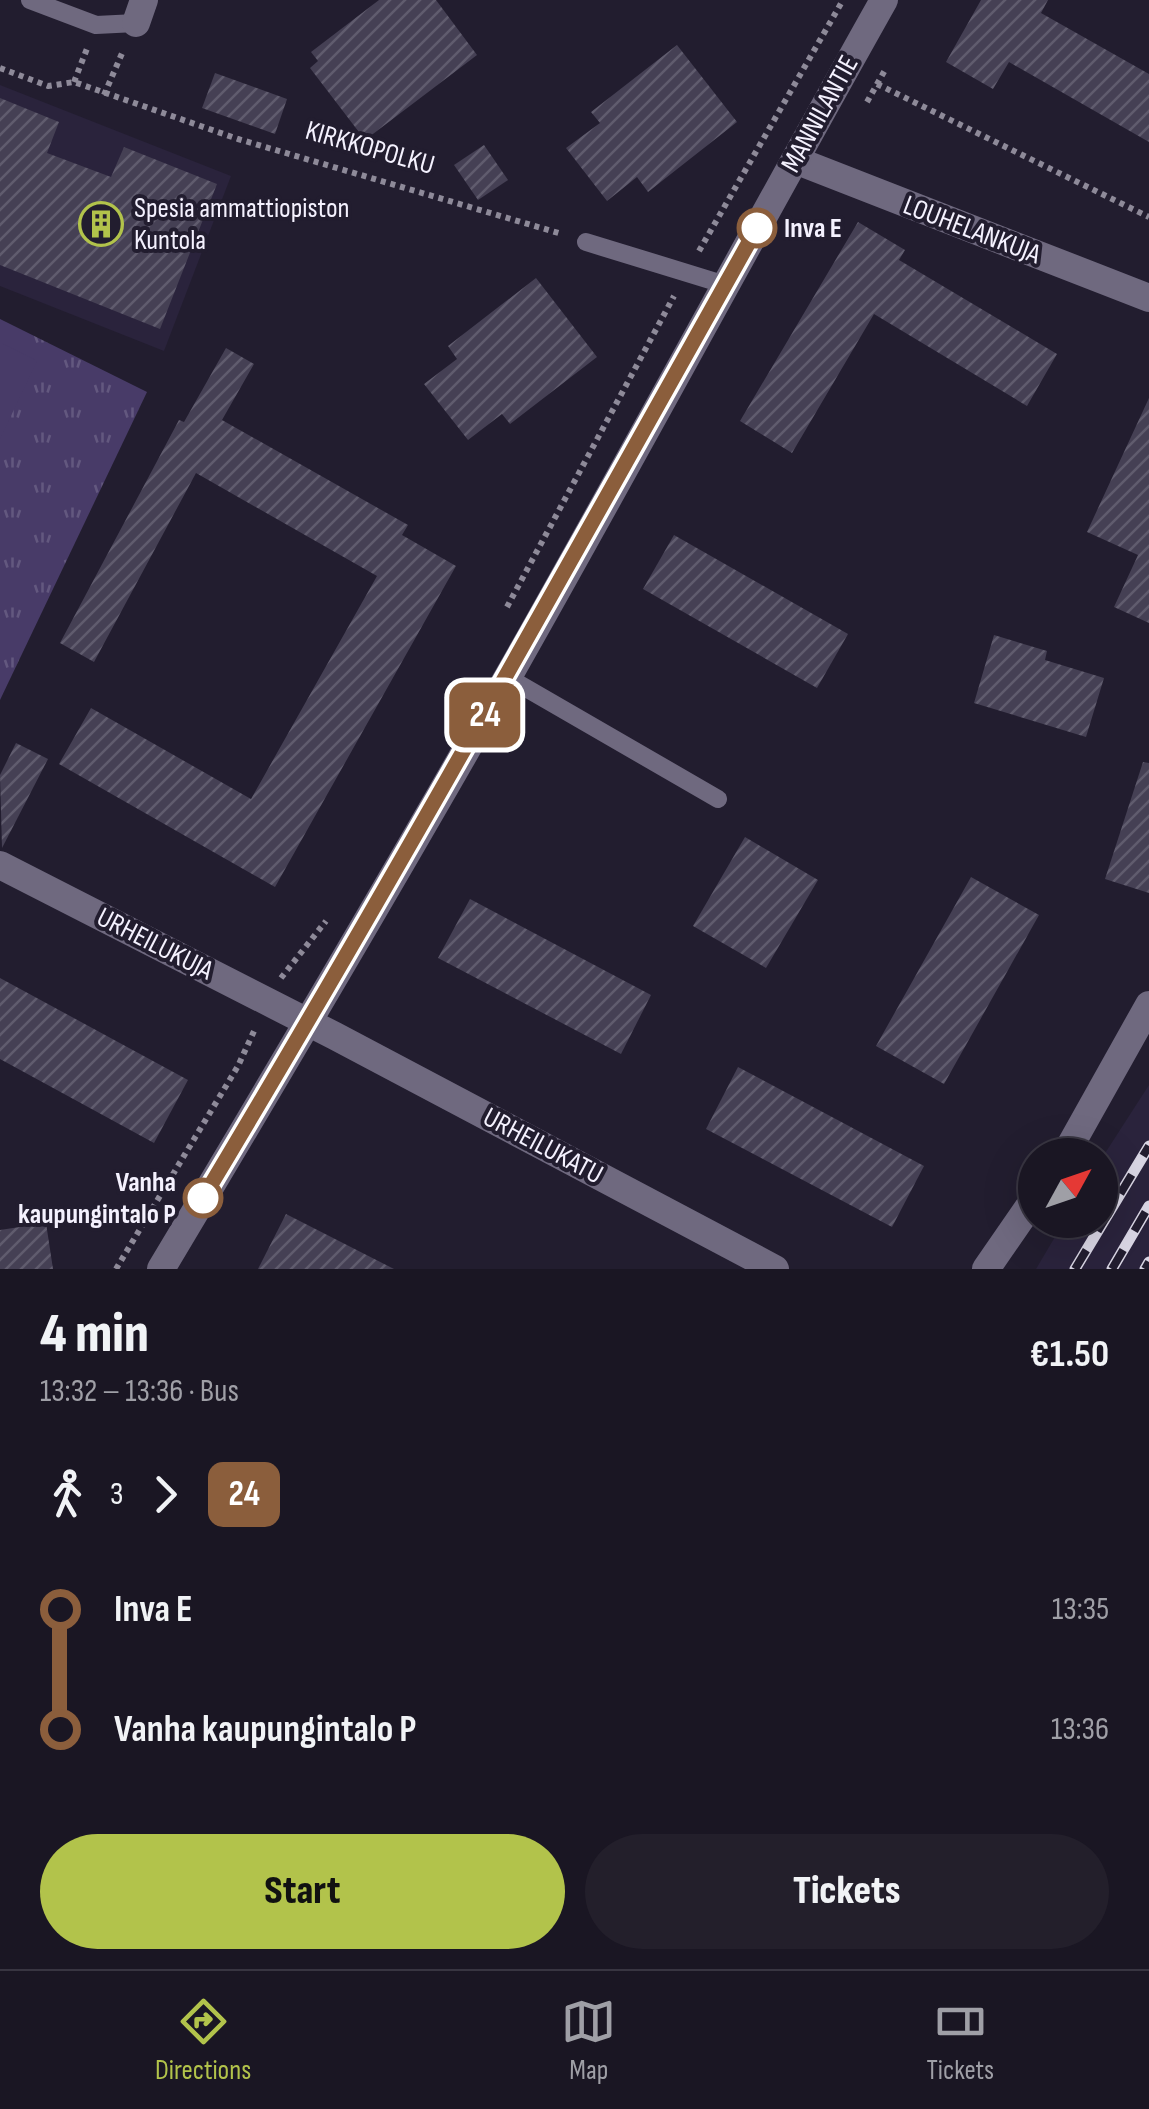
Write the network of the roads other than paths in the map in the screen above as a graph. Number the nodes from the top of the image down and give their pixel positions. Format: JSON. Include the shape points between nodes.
{"nodes":[{"id":1,"x":30,"y":0,"type":"edge"},
{"id":2,"x":884,"y":0,"type":"edge"},
{"id":3,"x":140,"y":11,"type":"edge"},
{"id":4,"x":795,"y":160,"type":"junction"},
{"id":5,"x":586,"y":242,"type":"road end"},
{"id":6,"x":726,"y":285,"type":"junction"},
{"id":7,"x":1149,"y":298,"type":"edge"},
{"id":8,"x":507,"y":677,"type":"junction"},
{"id":9,"x":718,"y":800,"type":"dead end"},
{"id":10,"x":0,"y":865,"type":"edge"},
{"id":11,"x":1149,"y":1005,"type":"edge"},
{"id":12,"x":310,"y":1022,"type":"junction"},
{"id":13,"x":1074,"y":1138,"type":"edge"},
{"id":14,"x":1018,"y":1223,"type":"edge"},
{"id":15,"x":161,"y":1269,"type":"edge"},
{"id":16,"x":776,"y":1269,"type":"edge"},
{"id":17,"x":986,"y":1269,"type":"edge"}],
"edges":[{"from":1,"to":3,"type":"lane","via":[[96,25]]},
{"from":2,"to":4,"type":"street","name":"MANNILANTIE"},
{"from":4,"to":6,"type":"street","name":"MANNILANTIE"},
{"from":4,"to":7,"type":"street","name":"LOUHELANKUJA"},
{"from":5,"to":6,"type":"lane"},
{"from":6,"to":8,"type":"street","name":"MANNILANTIE"},
{"from":8,"to":9,"type":"lane"},
{"from":8,"to":12,"type":"street","name":"MANNILANTIE"},
{"from":10,"to":12,"type":"street","name":"URHEILUKUJA"},
{"from":11,"to":13,"type":"street"},
{"from":12,"to":15,"type":"street","name":"MANNILANTIE"},
{"from":12,"to":16,"type":"street","name":"URHEILUKATU"},
{"from":14,"to":17,"type":"street"}]}
